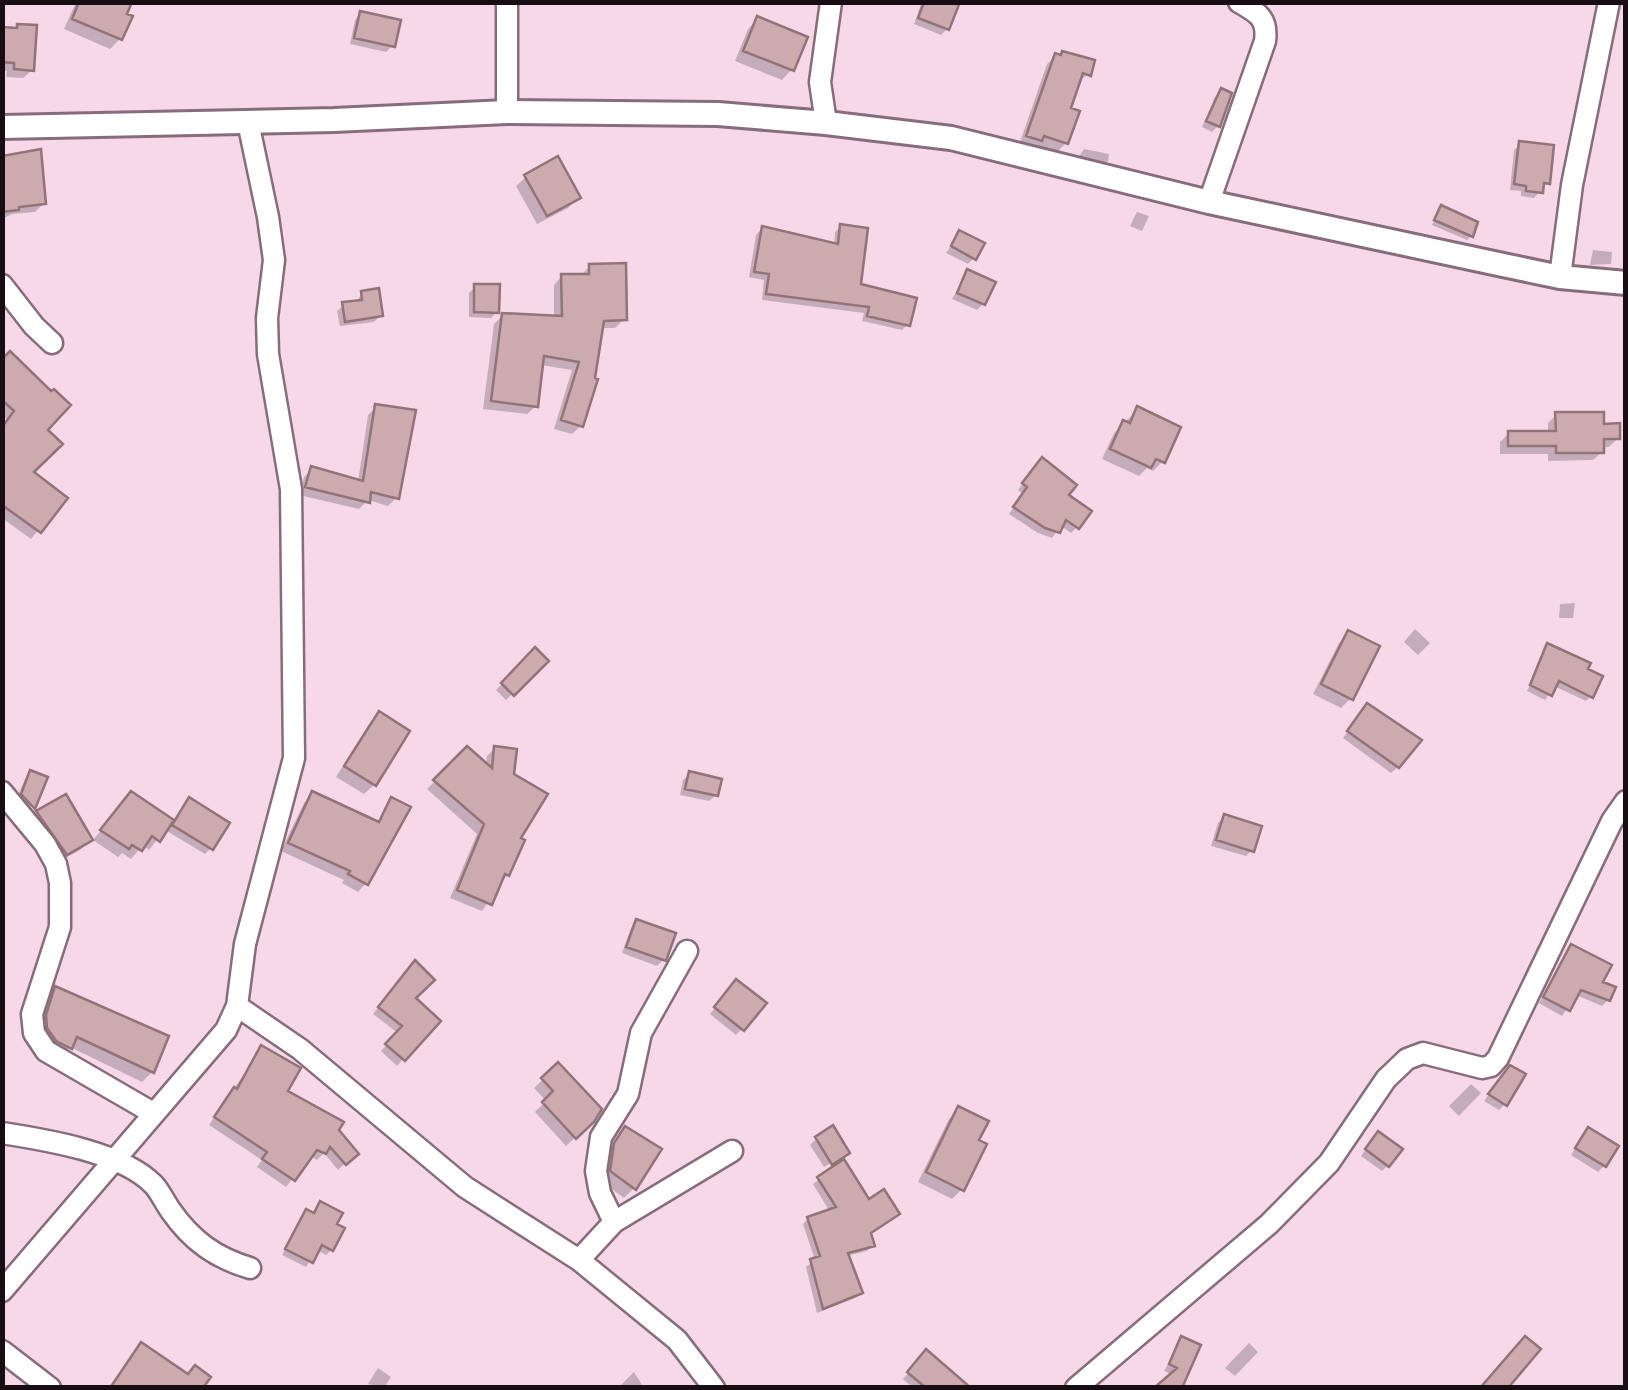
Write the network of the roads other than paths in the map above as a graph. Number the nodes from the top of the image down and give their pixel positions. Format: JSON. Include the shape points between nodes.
{"nodes":[{"id":1,"x":507,"y":2,"type":"edge"},
{"id":2,"x":831,"y":2,"type":"edge"},
{"id":3,"x":1238,"y":2,"type":"edge"},
{"id":4,"x":1609,"y":2,"type":"edge"},
{"id":5,"x":506,"y":112,"type":"junction"},
{"id":6,"x":248,"y":122,"type":"junction"},
{"id":7,"x":826,"y":122,"type":"junction"},
{"id":8,"x":2,"y":127,"type":"edge"},
{"id":9,"x":1209,"y":202,"type":"junction"},
{"id":10,"x":1560,"y":276,"type":"junction"},
{"id":11,"x":1626,"y":283,"type":"edge"},
{"id":12,"x":2,"y":286,"type":"edge"},
{"id":13,"x":52,"y":343,"type":"dead end"},
{"id":14,"x":2,"y":792,"type":"edge"},
{"id":15,"x":1626,"y":801,"type":"edge"},
{"id":16,"x":687,"y":952,"type":"dead end"},
{"id":17,"x":237,"y":1006,"type":"junction"},
{"id":18,"x":154,"y":1114,"type":"junction"},
{"id":19,"x":2,"y":1133,"type":"edge"},
{"id":20,"x":732,"y":1151,"type":"dead end"},
{"id":21,"x":112,"y":1161,"type":"junction"},
{"id":22,"x":614,"y":1222,"type":"junction"},
{"id":23,"x":578,"y":1260,"type":"junction"},
{"id":24,"x":250,"y":1268,"type":"dead end"},
{"id":25,"x":2,"y":1291,"type":"edge"},
{"id":26,"x":2,"y":1351,"type":"edge"},
{"id":27,"x":50,"y":1388,"type":"edge"},
{"id":28,"x":714,"y":1388,"type":"edge"},
{"id":29,"x":1076,"y":1388,"type":"edge"}],
"edges":[{"from":1,"to":5,"type":"street"},
{"from":2,"to":7,"type":"street","via":[[820,82]]},
{"from":3,"to":9,"type":"street","via":[[1261,15],[1265,41]]},
{"from":4,"to":10,"type":"street"},
{"from":5,"to":6,"type":"street"},
{"from":5,"to":7,"type":"street"},
{"from":6,"to":8,"type":"street"},
{"from":6,"to":17,"type":"street","via":[[274,260],[268,354],[291,490],[294,758],[261,874]]},
{"from":7,"to":9,"type":"street","via":[[951,138]]},
{"from":9,"to":10,"type":"street"},
{"from":10,"to":11,"type":"street"},
{"from":12,"to":13,"type":"street"},
{"from":14,"to":18,"type":"street","via":[[45,844],[60,883],[60,928],[32,1014],[34,1033],[46,1051]]},
{"from":15,"to":29,"type":"street","via":[[1491,1066],[1422,1053],[1407,1059],[1329,1163],[1281,1212]]},
{"from":16,"to":22,"type":"street","via":[[641,1033],[628,1094],[601,1136],[596,1170]]},
{"from":17,"to":18,"type":"street","via":[[226,1030]]},
{"from":17,"to":23,"type":"street","via":[[300,1049],[465,1187]]},
{"from":18,"to":21,"type":"street"},
{"from":19,"to":21,"type":"street"},
{"from":20,"to":22,"type":"street"},
{"from":21,"to":24,"type":"street","via":[[156,1187],[183,1229],[203,1246]]},
{"from":21,"to":25,"type":"street"},
{"from":22,"to":23,"type":"street"},
{"from":23,"to":28,"type":"street","via":[[676,1340]]},
{"from":26,"to":27,"type":"street"}]}
